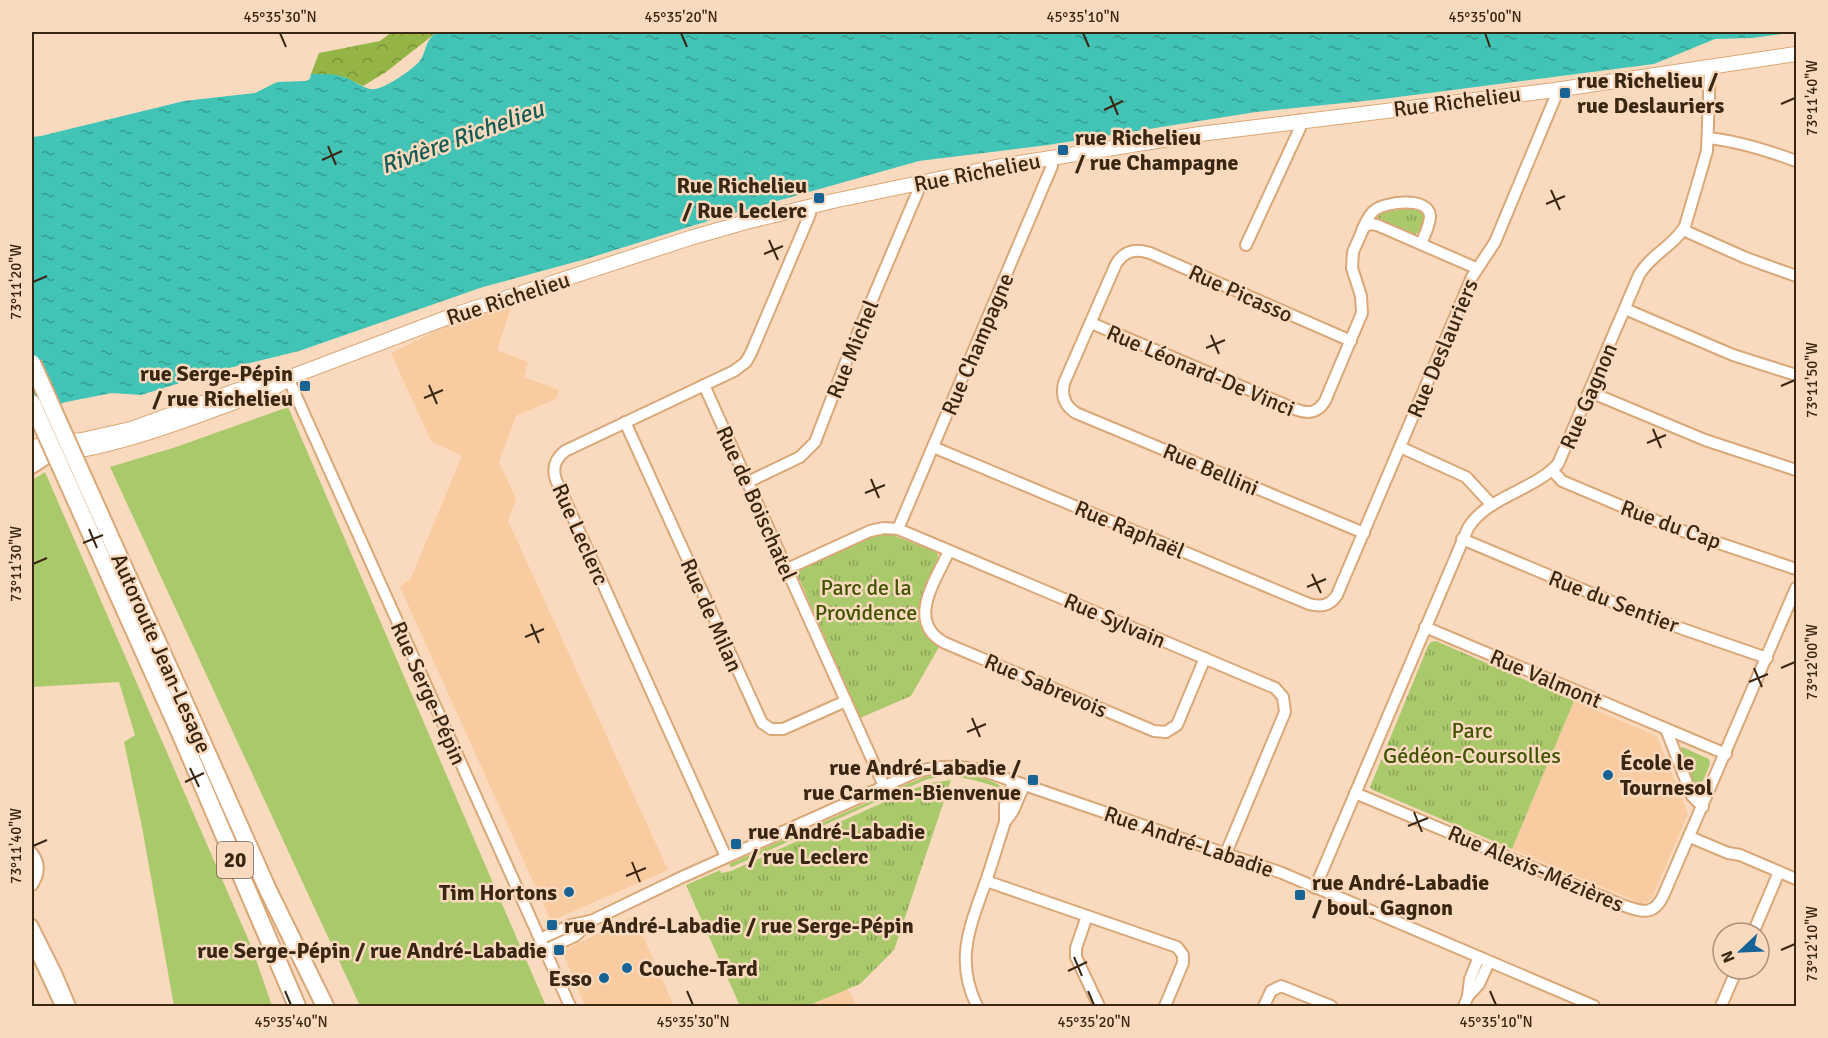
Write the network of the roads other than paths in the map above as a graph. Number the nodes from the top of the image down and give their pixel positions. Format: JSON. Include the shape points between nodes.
{"nodes":[{"id":1,"x":1797,"y":54,"type":"edge"},
{"id":2,"x":1710,"y":68,"type":"junction"},
{"id":3,"x":1555,"y":90,"type":"junction"},
{"id":4,"x":1300,"y":120,"type":"junction"},
{"id":5,"x":1708,"y":138,"type":"junction"},
{"id":6,"x":1052,"y":158,"type":"junction"},
{"id":7,"x":1797,"y":161,"type":"edge"},
{"id":8,"x":917,"y":183,"type":"junction"},
{"id":9,"x":809,"y":207,"type":"junction"},
{"id":10,"x":1683,"y":230,"type":"junction"},
{"id":11,"x":1362,"y":231,"type":"junction"},
{"id":12,"x":1421,"y":244,"type":"junction"},
{"id":13,"x":1246,"y":245,"type":"dead end"},
{"id":14,"x":1476,"y":268,"type":"junction"},
{"id":15,"x":1797,"y":276,"type":"edge"},
{"id":16,"x":1625,"y":309,"type":"junction"},
{"id":17,"x":1090,"y":323,"type":"junction"},
{"id":18,"x":1351,"y":340,"type":"junction"},
{"id":19,"x":32,"y":363,"type":"edge"},
{"id":20,"x":1797,"y":375,"type":"edge"},
{"id":21,"x":288,"y":378,"type":"junction"},
{"id":22,"x":704,"y":385,"type":"junction"},
{"id":23,"x":1590,"y":392,"type":"junction"},
{"id":24,"x":32,"y":403,"type":"edge"},
{"id":25,"x":625,"y":422,"type":"junction"},
{"id":26,"x":32,"y":447,"type":"edge"},
{"id":27,"x":933,"y":447,"type":"junction"},
{"id":28,"x":1400,"y":447,"type":"junction"},
{"id":29,"x":53,"y":454,"type":"junction"},
{"id":30,"x":32,"y":457,"type":"edge"},
{"id":31,"x":32,"y":468,"type":"edge"},
{"id":32,"x":1552,"y":470,"type":"junction"},
{"id":33,"x":1797,"y":470,"type":"edge"},
{"id":34,"x":748,"y":482,"type":"junction"},
{"id":35,"x":1492,"y":505,"type":"junction"},
{"id":36,"x":898,"y":529,"type":"junction"},
{"id":37,"x":1364,"y":533,"type":"junction"},
{"id":38,"x":1462,"y":539,"type":"junction"},
{"id":39,"x":949,"y":551,"type":"junction"},
{"id":40,"x":787,"y":569,"type":"junction"},
{"id":41,"x":1797,"y":569,"type":"edge"},
{"id":42,"x":1797,"y":588,"type":"edge"},
{"id":43,"x":1327,"y":604,"type":"joint"},
{"id":44,"x":1425,"y":627,"type":"junction"},
{"id":45,"x":1205,"y":658,"type":"junction"},
{"id":46,"x":1767,"y":658,"type":"junction"},
{"id":47,"x":846,"y":701,"type":"junction"},
{"id":48,"x":1666,"y":729,"type":"junction"},
{"id":49,"x":188,"y":731,"type":"junction"},
{"id":50,"x":1726,"y":754,"type":"junction"},
{"id":51,"x":1013,"y":781,"type":"junction"},
{"id":52,"x":1024,"y":785,"type":"junction"},
{"id":53,"x":884,"y":786,"type":"junction"},
{"id":54,"x":1355,"y":793,"type":"junction"},
{"id":55,"x":1703,"y":807,"type":"junction"},
{"id":56,"x":1005,"y":822,"type":"junction"},
{"id":57,"x":1690,"y":837,"type":"junction"},
{"id":58,"x":32,"y":853,"type":"edge"},
{"id":59,"x":1226,"y":853,"type":"junction"},
{"id":60,"x":726,"y":857,"type":"junction"},
{"id":61,"x":1779,"y":872,"type":"junction"},
{"id":62,"x":1797,"y":879,"type":"edge"},
{"id":63,"x":986,"y":881,"type":"junction"},
{"id":64,"x":32,"y":885,"type":"edge"},
{"id":65,"x":1315,"y":888,"type":"junction"},
{"id":66,"x":1087,"y":916,"type":"junction"},
{"id":67,"x":591,"y":921,"type":"junction"},
{"id":68,"x":1758,"y":921,"type":"edge"},
{"id":69,"x":32,"y":925,"type":"edge"},
{"id":70,"x":540,"y":939,"type":"junction"},
{"id":71,"x":32,"y":943,"type":"edge"},
{"id":72,"x":545,"y":950,"type":"junction"},
{"id":73,"x":1484,"y":959,"type":"junction"},
{"id":74,"x":1732,"y":981,"type":"edge"},
{"id":75,"x":1466,"y":1001,"type":"edge"},
{"id":76,"x":61,"y":1006,"type":"edge"},
{"id":77,"x":70,"y":1006,"type":"edge"},
{"id":78,"x":295,"y":1006,"type":"edge"},
{"id":79,"x":325,"y":1006,"type":"edge"},
{"id":80,"x":570,"y":1006,"type":"edge"},
{"id":81,"x":977,"y":1006,"type":"edge"},
{"id":82,"x":1100,"y":1006,"type":"edge"},
{"id":83,"x":1165,"y":1006,"type":"edge"},
{"id":84,"x":1264,"y":1006,"type":"edge"},
{"id":85,"x":1332,"y":1006,"type":"edge"},
{"id":86,"x":1594,"y":1006,"type":"edge"},
{"id":87,"x":1721,"y":1006,"type":"edge"}],
"edges":[{"from":1,"to":2,"type":"main road","name":"Rue Richelieu"},
{"from":2,"to":3,"type":"main road","name":"Rue Richelieu"},
{"from":2,"to":5,"type":"street","name":"Rue Gagnon"},
{"from":3,"to":4,"type":"main road","name":"Rue Richelieu"},
{"from":3,"to":14,"type":"street","name":"Rue Deslauriers","via":[[1495,242]]},
{"from":4,"to":6,"type":"main road","name":"Rue Richelieu"},
{"from":4,"to":13,"type":"street","via":[[1300,128]]},
{"from":5,"to":7,"type":"street"},
{"from":5,"to":10,"type":"street","name":"Rue Gagnon","via":[[1704,168]]},
{"from":6,"to":8,"type":"main road","name":"Rue Richelieu"},
{"from":6,"to":27,"type":"street","name":"Rue Champagne","via":[[1052,166]]},
{"from":8,"to":9,"type":"main road","name":"Rue Richelieu"},
{"from":8,"to":34,"type":"street","name":"Rue Michel","via":[[918,191],[815,442],[800,458]]},
{"from":9,"to":21,"type":"main road","name":"Rue Richelieu","via":[[708,233],[482,306]]},
{"from":9,"to":22,"type":"street","name":"Rue Leclerc","via":[[810,214],[750,357],[738,369]]},
{"from":10,"to":15,"type":"street"},
{"from":10,"to":16,"type":"street","name":"Rue Gagnon","via":[[1644,266]]},
{"from":11,"to":12,"type":"street","via":[[1374,224]]},
{"from":11,"to":12,"type":"street","via":[[1369,216],[1379,208],[1418,202],[1430,215]]},
{"from":11,"to":18,"type":"street","via":[[1352,264],[1362,309]]},
{"from":12,"to":14,"type":"street"},
{"from":14,"to":28,"type":"street","name":"Rue Deslauriers"},
{"from":16,"to":20,"type":"street","via":[[1733,355]]},
{"from":16,"to":23,"type":"street","name":"Rue Gagnon"},
{"from":17,"to":18,"type":"street","name":"Rue Picasso","via":[[1118,261],[1130,251],[1146,251]]},
{"from":17,"to":18,"type":"street","name":"Rue Léonard-De Vinci","via":[[1304,412],[1312,412],[1323,404]]},
{"from":17,"to":37,"type":"street","name":"Rue Bellini","via":[[1065,383],[1066,405],[1076,413]]},
{"from":19,"to":49,"type":"highway","name":"Autoroute Jean-Lesage","number":"20","bridge":true},
{"from":21,"to":26,"type":"main road","name":"Rue Richelieu","via":[[262,381],[120,432]]},
{"from":21,"to":29,"type":"main road","name":"Rue Richelieu","via":[[275,387],[149,433],[105,446]]},
{"from":21,"to":70,"type":"street","name":"Rue Serge-Pépin"},
{"from":22,"to":25,"type":"street","name":"Rue Leclerc"},
{"from":22,"to":34,"type":"street","name":"Rue de Boischatel"},
{"from":23,"to":32,"type":"street","name":"Rue Gagnon","via":[[1563,455]]},
{"from":23,"to":33,"type":"street","via":[[1705,440]]},
{"from":24,"to":49,"type":"highway","name":"Autoroute Jean-Lesage","number":"20","bridge":true},
{"from":25,"to":47,"type":"street","name":"Rue de Milan","via":[[762,723],[771,729],[783,729]]},
{"from":25,"to":60,"type":"street","name":"Rue Leclerc","via":[[562,453],[555,464],[555,477]]},
{"from":27,"to":36,"type":"street","name":"Rue Champagne"},
{"from":27,"to":43,"type":"street","name":"Rue Raphaël","via":[[1309,604]]},
{"from":28,"to":35,"type":"street","via":[[1467,477]]},
{"from":28,"to":37,"type":"street","name":"Rue Deslauriers"},
{"from":29,"to":30,"type":"main road","name":"Rue Richelieu"},
{"from":29,"to":31,"type":"street"},
{"from":32,"to":35,"type":"street","name":"Rue Gagnon"},
{"from":32,"to":41,"type":"street","name":"Rue du Cap","via":[[1562,481],[1671,527]]},
{"from":34,"to":40,"type":"street","name":"Rue de Boischatel"},
{"from":35,"to":38,"type":"street","name":"Rue Gagnon","via":[[1475,518]]},
{"from":36,"to":39,"type":"street","name":"Rue Sylvain"},
{"from":36,"to":40,"type":"street","name":"Rue Sylvain","via":[[870,531]]},
{"from":37,"to":43,"type":"street","name":"Rue Deslauriers","via":[[1336,597]]},
{"from":38,"to":44,"type":"street","name":"Rue Gagnon"},
{"from":38,"to":46,"type":"street","name":"Rue du Sentier","via":[[1648,618]]},
{"from":39,"to":45,"type":"street","name":"Rue Sylvain"},
{"from":39,"to":45,"type":"street","name":"Rue Sabrevois","via":[[925,606],[926,621],[935,637],[1143,726],[1161,733],[1175,727]]},
{"from":40,"to":47,"type":"street","name":"Rue de Boischatel"},
{"from":42,"to":46,"type":"street"},
{"from":44,"to":48,"type":"street","name":"Rue Valmont"},
{"from":44,"to":54,"type":"street","name":"Rue Gagnon"},
{"from":45,"to":59,"type":"street","name":"Rue Sylvain","via":[[1275,688],[1285,702],[1284,714]]},
{"from":46,"to":50,"type":"street"},
{"from":47,"to":53,"type":"street","name":"Rue de Boischatel"},
{"from":48,"to":50,"type":"street","name":"Rue Valmont"},
{"from":48,"to":55,"type":"street","via":[[1692,796]]},
{"from":49,"to":78,"type":"highway","name":"Autoroute Jean-Lesage","number":"20"},
{"from":49,"to":79,"type":"highway","name":"Autoroute Jean-Lesage","number":"20"},
{"from":50,"to":55,"type":"street"},
{"from":51,"to":52,"type":"street","name":"Rue André-Labadie"},
{"from":51,"to":53,"type":"street","name":"Rue André-Labadie","via":[[974,769],[944,766],[921,770]]},
{"from":51,"to":56,"type":"street","via":[[1005,804]]},
{"from":52,"to":56,"type":"street"},
{"from":52,"to":59,"type":"street","name":"Rue André-Labadie"},
{"from":53,"to":60,"type":"street","name":"Rue André-Labadie"},
{"from":54,"to":57,"type":"street","name":"Rue Alexis-Mézières","via":[[1640,911],[1651,910],[1662,900]]},
{"from":54,"to":65,"type":"street","name":"Rue Gagnon"},
{"from":55,"to":57,"type":"street"},
{"from":56,"to":63,"type":"street"},
{"from":57,"to":61,"type":"street"},
{"from":58,"to":64,"type":"street","via":[[38,868]]},
{"from":59,"to":65,"type":"street","name":"Rue André-Labadie"},
{"from":60,"to":67,"type":"street","name":"Rue André-Labadie"},
{"from":61,"to":62,"type":"street"},
{"from":61,"to":68,"type":"street"},
{"from":63,"to":66,"type":"street"},
{"from":63,"to":81,"type":"street","via":[[965,951],[967,978]]},
{"from":65,"to":73,"type":"street","name":"Rue André-Labadie"},
{"from":66,"to":82,"type":"street","via":[[1075,954]]},
{"from":66,"to":83,"type":"street","via":[[1179,949],[1183,963]]},
{"from":67,"to":70,"type":"street","name":"Rue André-Labadie"},
{"from":67,"to":72,"type":"street","name":"Rue André-Labadie","via":[[575,936]]},
{"from":69,"to":77,"type":"street"},
{"from":70,"to":72,"type":"street","name":"Rue Serge-Pépin"},
{"from":71,"to":76,"type":"street"},
{"from":72,"to":80,"type":"street","name":"Rue Serge-Pépin"},
{"from":73,"to":75,"type":"street","via":[[1479,984]]},
{"from":73,"to":86,"type":"street","name":"Rue André-Labadie"},
{"from":74,"to":87,"type":"street"},
{"from":84,"to":85,"type":"street","via":[[1272,989],[1281,986]]}]}
